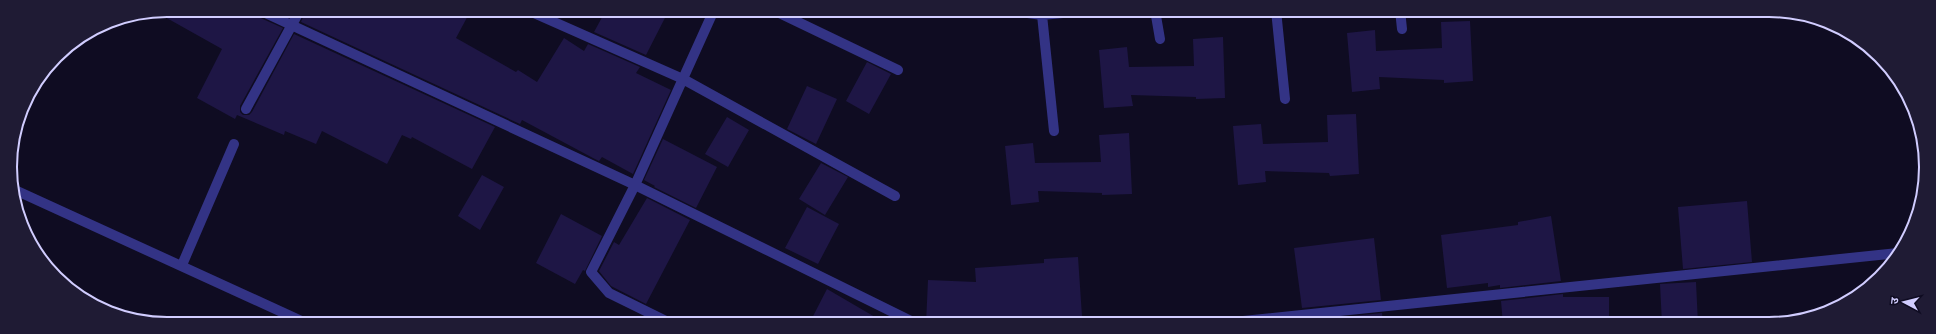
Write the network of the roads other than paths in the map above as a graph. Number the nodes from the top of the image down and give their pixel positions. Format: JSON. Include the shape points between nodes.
{"nodes":[{"id":1,"x":273,"y":17,"type":"edge"},
{"id":2,"x":296,"y":17,"type":"edge"},
{"id":3,"x":543,"y":17,"type":"edge"},
{"id":4,"x":711,"y":17,"type":"edge"},
{"id":5,"x":788,"y":17,"type":"edge"},
{"id":6,"x":1042,"y":17,"type":"edge"},
{"id":7,"x":1156,"y":17,"type":"edge"},
{"id":8,"x":1277,"y":17,"type":"edge"},
{"id":9,"x":1401,"y":17,"type":"edge"},
{"id":10,"x":291,"y":26,"type":"junction"},
{"id":11,"x":1402,"y":29,"type":"dead end"},
{"id":12,"x":1160,"y":39,"type":"dead end"},
{"id":13,"x":898,"y":70,"type":"dead end"},
{"id":14,"x":683,"y":80,"type":"junction"},
{"id":15,"x":1285,"y":99,"type":"dead end"},
{"id":16,"x":246,"y":109,"type":"dead end"},
{"id":17,"x":1054,"y":130,"type":"dead end"},
{"id":18,"x":234,"y":144,"type":"dead end"},
{"id":19,"x":635,"y":185,"type":"junction"},
{"id":20,"x":19,"y":192,"type":"edge"},
{"id":21,"x":895,"y":196,"type":"dead end"},
{"id":22,"x":1891,"y":254,"type":"edge"},
{"id":23,"x":182,"y":265,"type":"junction"},
{"id":24,"x":293,"y":317,"type":"edge"},
{"id":25,"x":658,"y":317,"type":"edge"},
{"id":26,"x":903,"y":317,"type":"edge"},
{"id":27,"x":1281,"y":317,"type":"edge"}],
"edges":[{"from":1,"to":10,"type":"street"},
{"from":2,"to":10,"type":"street"},
{"from":3,"to":14,"type":"street"},
{"from":4,"to":14,"type":"street"},
{"from":5,"to":13,"type":"street"},
{"from":6,"to":17,"type":"street"},
{"from":7,"to":12,"type":"street"},
{"from":8,"to":15,"type":"street"},
{"from":9,"to":11,"type":"street"},
{"from":10,"to":16,"type":"street"},
{"from":10,"to":19,"type":"street"},
{"from":14,"to":19,"type":"street"},
{"from":14,"to":21,"type":"street"},
{"from":18,"to":23,"type":"street"},
{"from":19,"to":25,"type":"street","via":[[591,272],[609,293]]},
{"from":19,"to":26,"type":"street"},
{"from":20,"to":23,"type":"street"},
{"from":22,"to":27,"type":"street"},
{"from":23,"to":24,"type":"street"}]}
